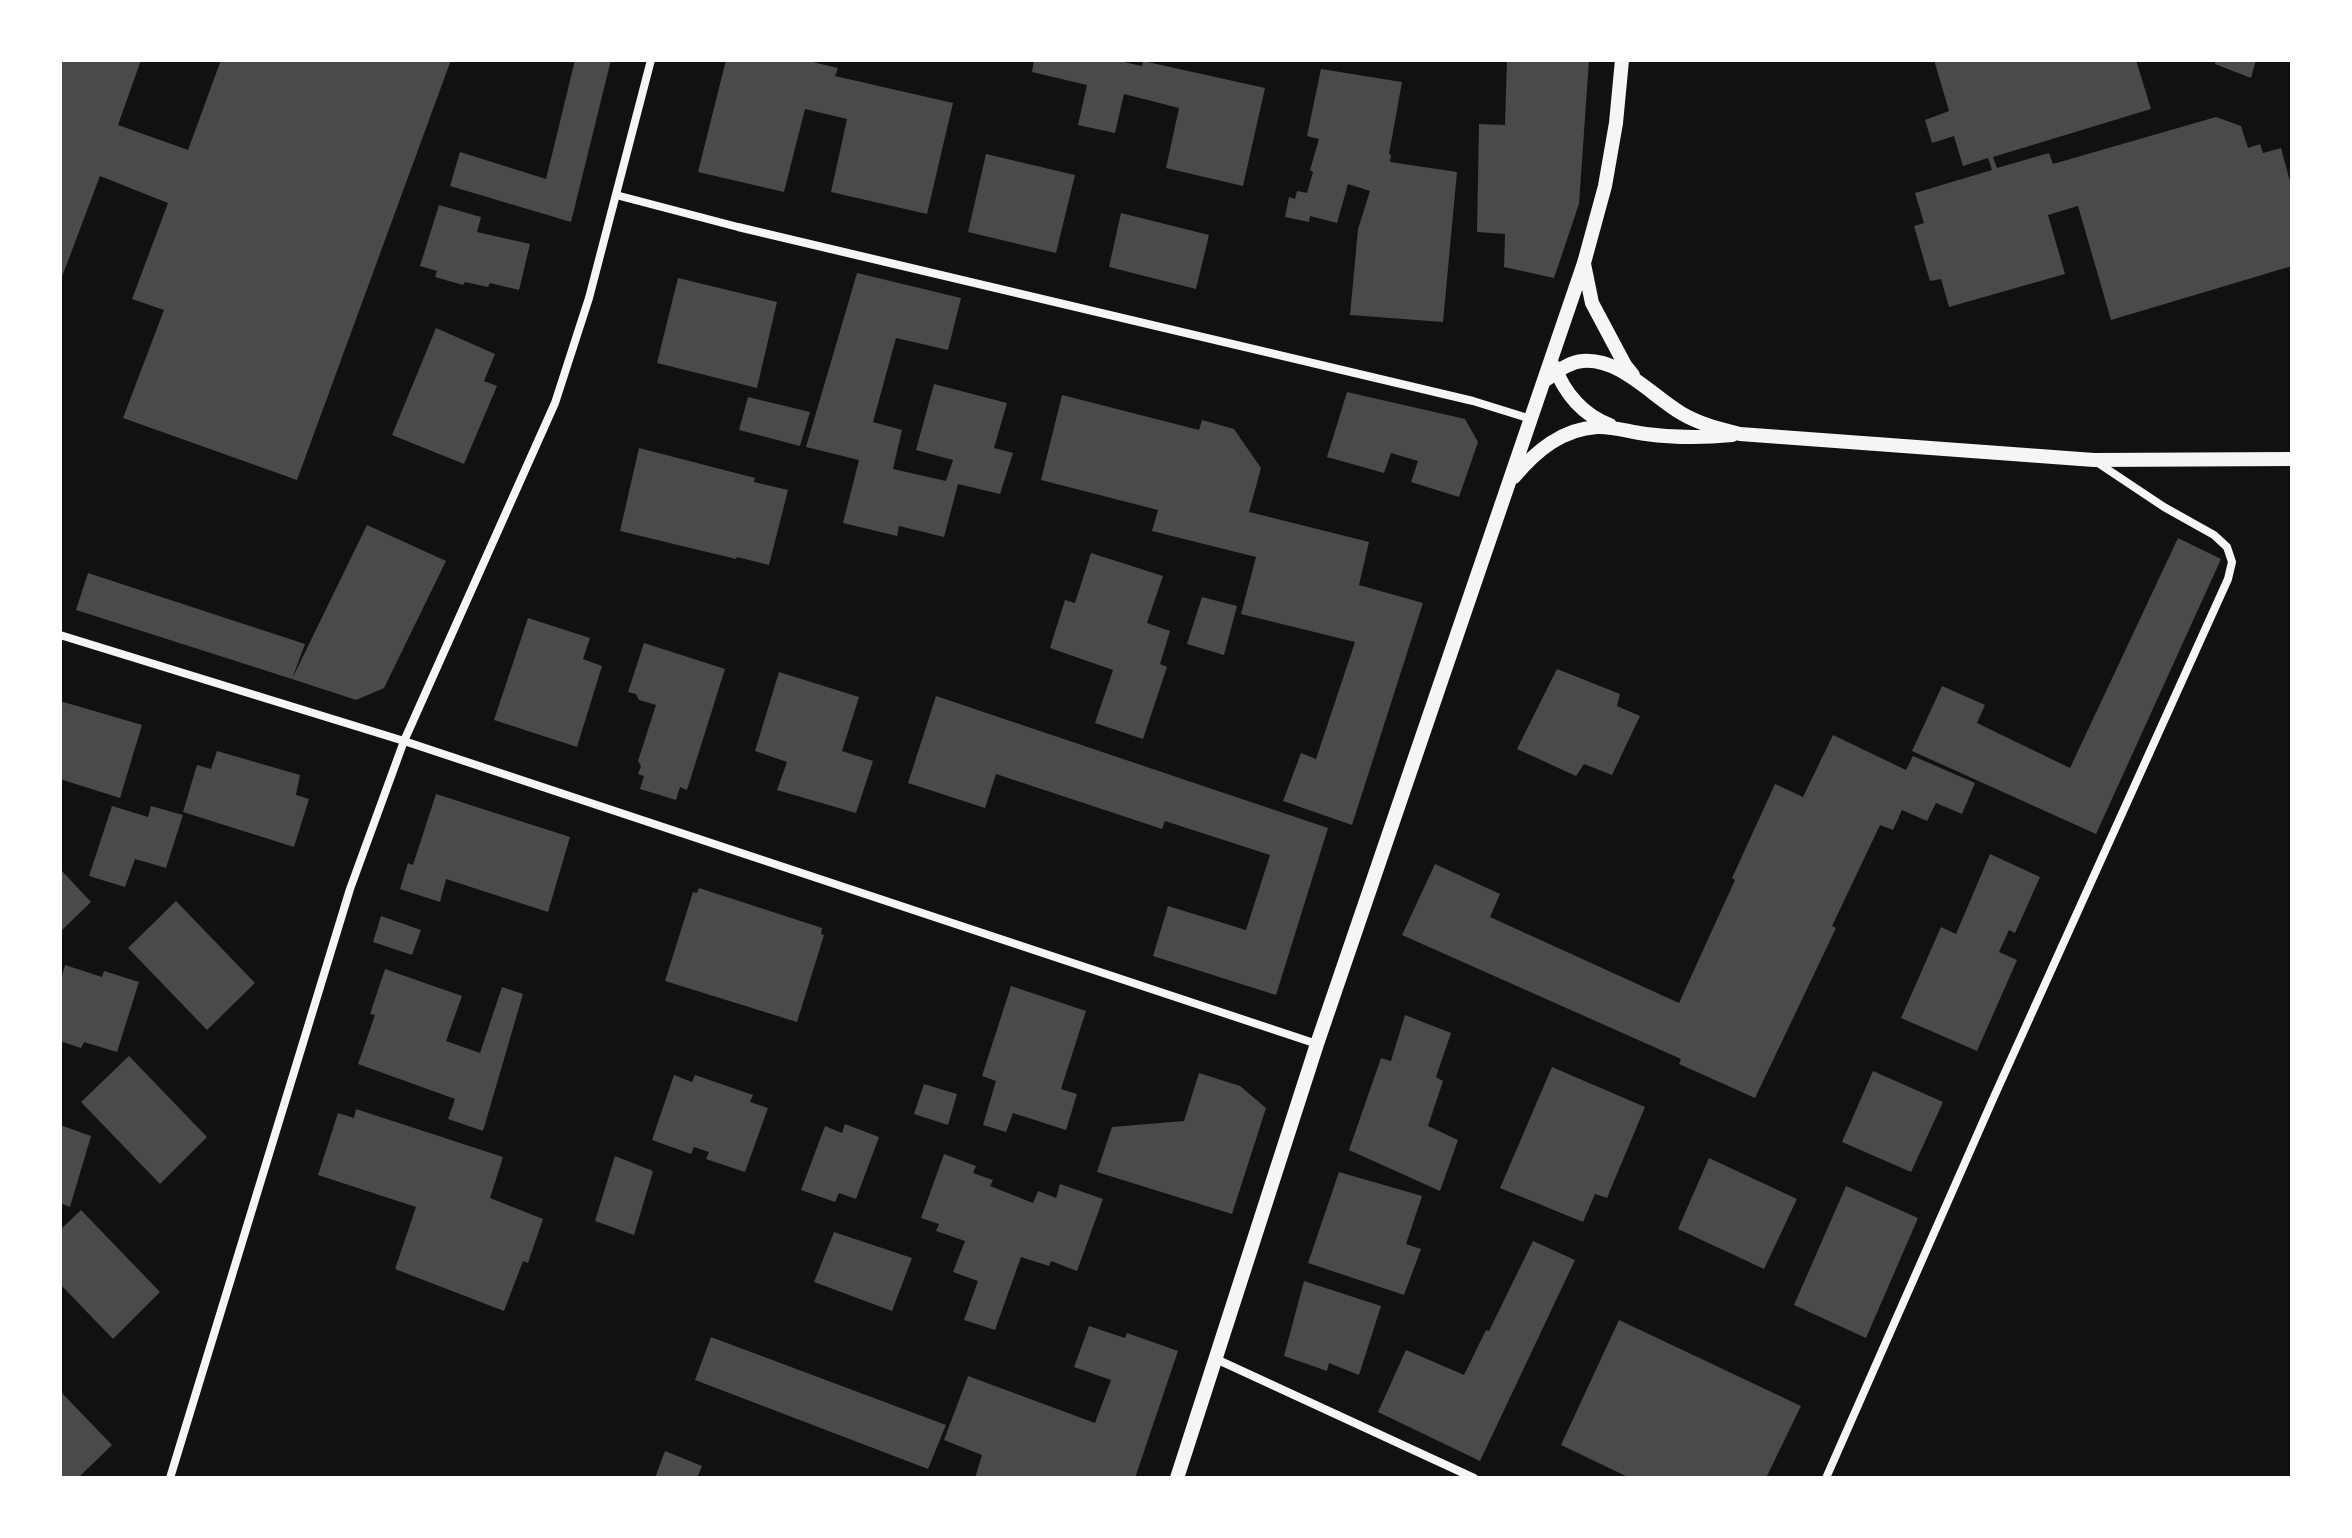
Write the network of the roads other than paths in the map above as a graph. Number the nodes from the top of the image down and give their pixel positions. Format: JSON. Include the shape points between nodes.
{"nodes":[{"id":1,"x":651,"y":60,"type":"edge"},
{"id":2,"x":1622,"y":60,"type":"edge"},
{"id":3,"x":616,"y":195,"type":"junction"},
{"id":4,"x":1584,"y":263,"type":"junction"},
{"id":5,"x":1551,"y":371,"type":"junction"},
{"id":6,"x":1642,"y":386,"type":"junction"},
{"id":7,"x":1531,"y":419,"type":"junction"},
{"id":8,"x":1620,"y":429,"type":"junction"},
{"id":9,"x":1740,"y":434,"type":"junction"},
{"id":10,"x":2292,"y":459,"type":"edge"},
{"id":11,"x":2094,"y":460,"type":"junction"},
{"id":12,"x":1509,"y":483,"type":"junction"},
{"id":13,"x":60,"y":635,"type":"edge"},
{"id":14,"x":404,"y":741,"type":"junction"},
{"id":15,"x":1317,"y":1044,"type":"junction"},
{"id":16,"x":1216,"y":1359,"type":"junction"},
{"id":17,"x":170,"y":1478,"type":"edge"},
{"id":18,"x":1177,"y":1478,"type":"edge"},
{"id":19,"x":1474,"y":1478,"type":"edge"},
{"id":20,"x":1826,"y":1478,"type":"edge"}],
"edges":[{"from":1,"to":3,"type":"street"},
{"from":2,"to":4,"type":"street","via":[[1605,186]]},
{"from":3,"to":7,"type":"street"},
{"from":3,"to":14,"type":"street","via":[[555,403]]},
{"from":4,"to":5,"type":"street"},
{"from":4,"to":6,"type":"street","via":[[1592,303]]},
{"from":5,"to":6,"type":"street","via":[[1582,361],[1597,363]]},
{"from":5,"to":7,"type":"street"},
{"from":5,"to":8,"type":"street","via":[[1587,412]]},
{"from":6,"to":9,"type":"street","via":[[1684,415]]},
{"from":7,"to":12,"type":"street"},
{"from":8,"to":9,"type":"street","via":[[1675,437]]},
{"from":8,"to":12,"type":"street","via":[[1575,431],[1551,442]]},
{"from":9,"to":11,"type":"street"},
{"from":10,"to":11,"type":"street"},
{"from":11,"to":20,"type":"street","via":[[2214,535],[2227,547],[2230,570]]},
{"from":12,"to":15,"type":"street"},
{"from":13,"to":14,"type":"street"},
{"from":14,"to":15,"type":"street"},
{"from":14,"to":17,"type":"street","via":[[350,889]]},
{"from":15,"to":16,"type":"street"},
{"from":16,"to":18,"type":"street"},
{"from":16,"to":19,"type":"street"}]}
